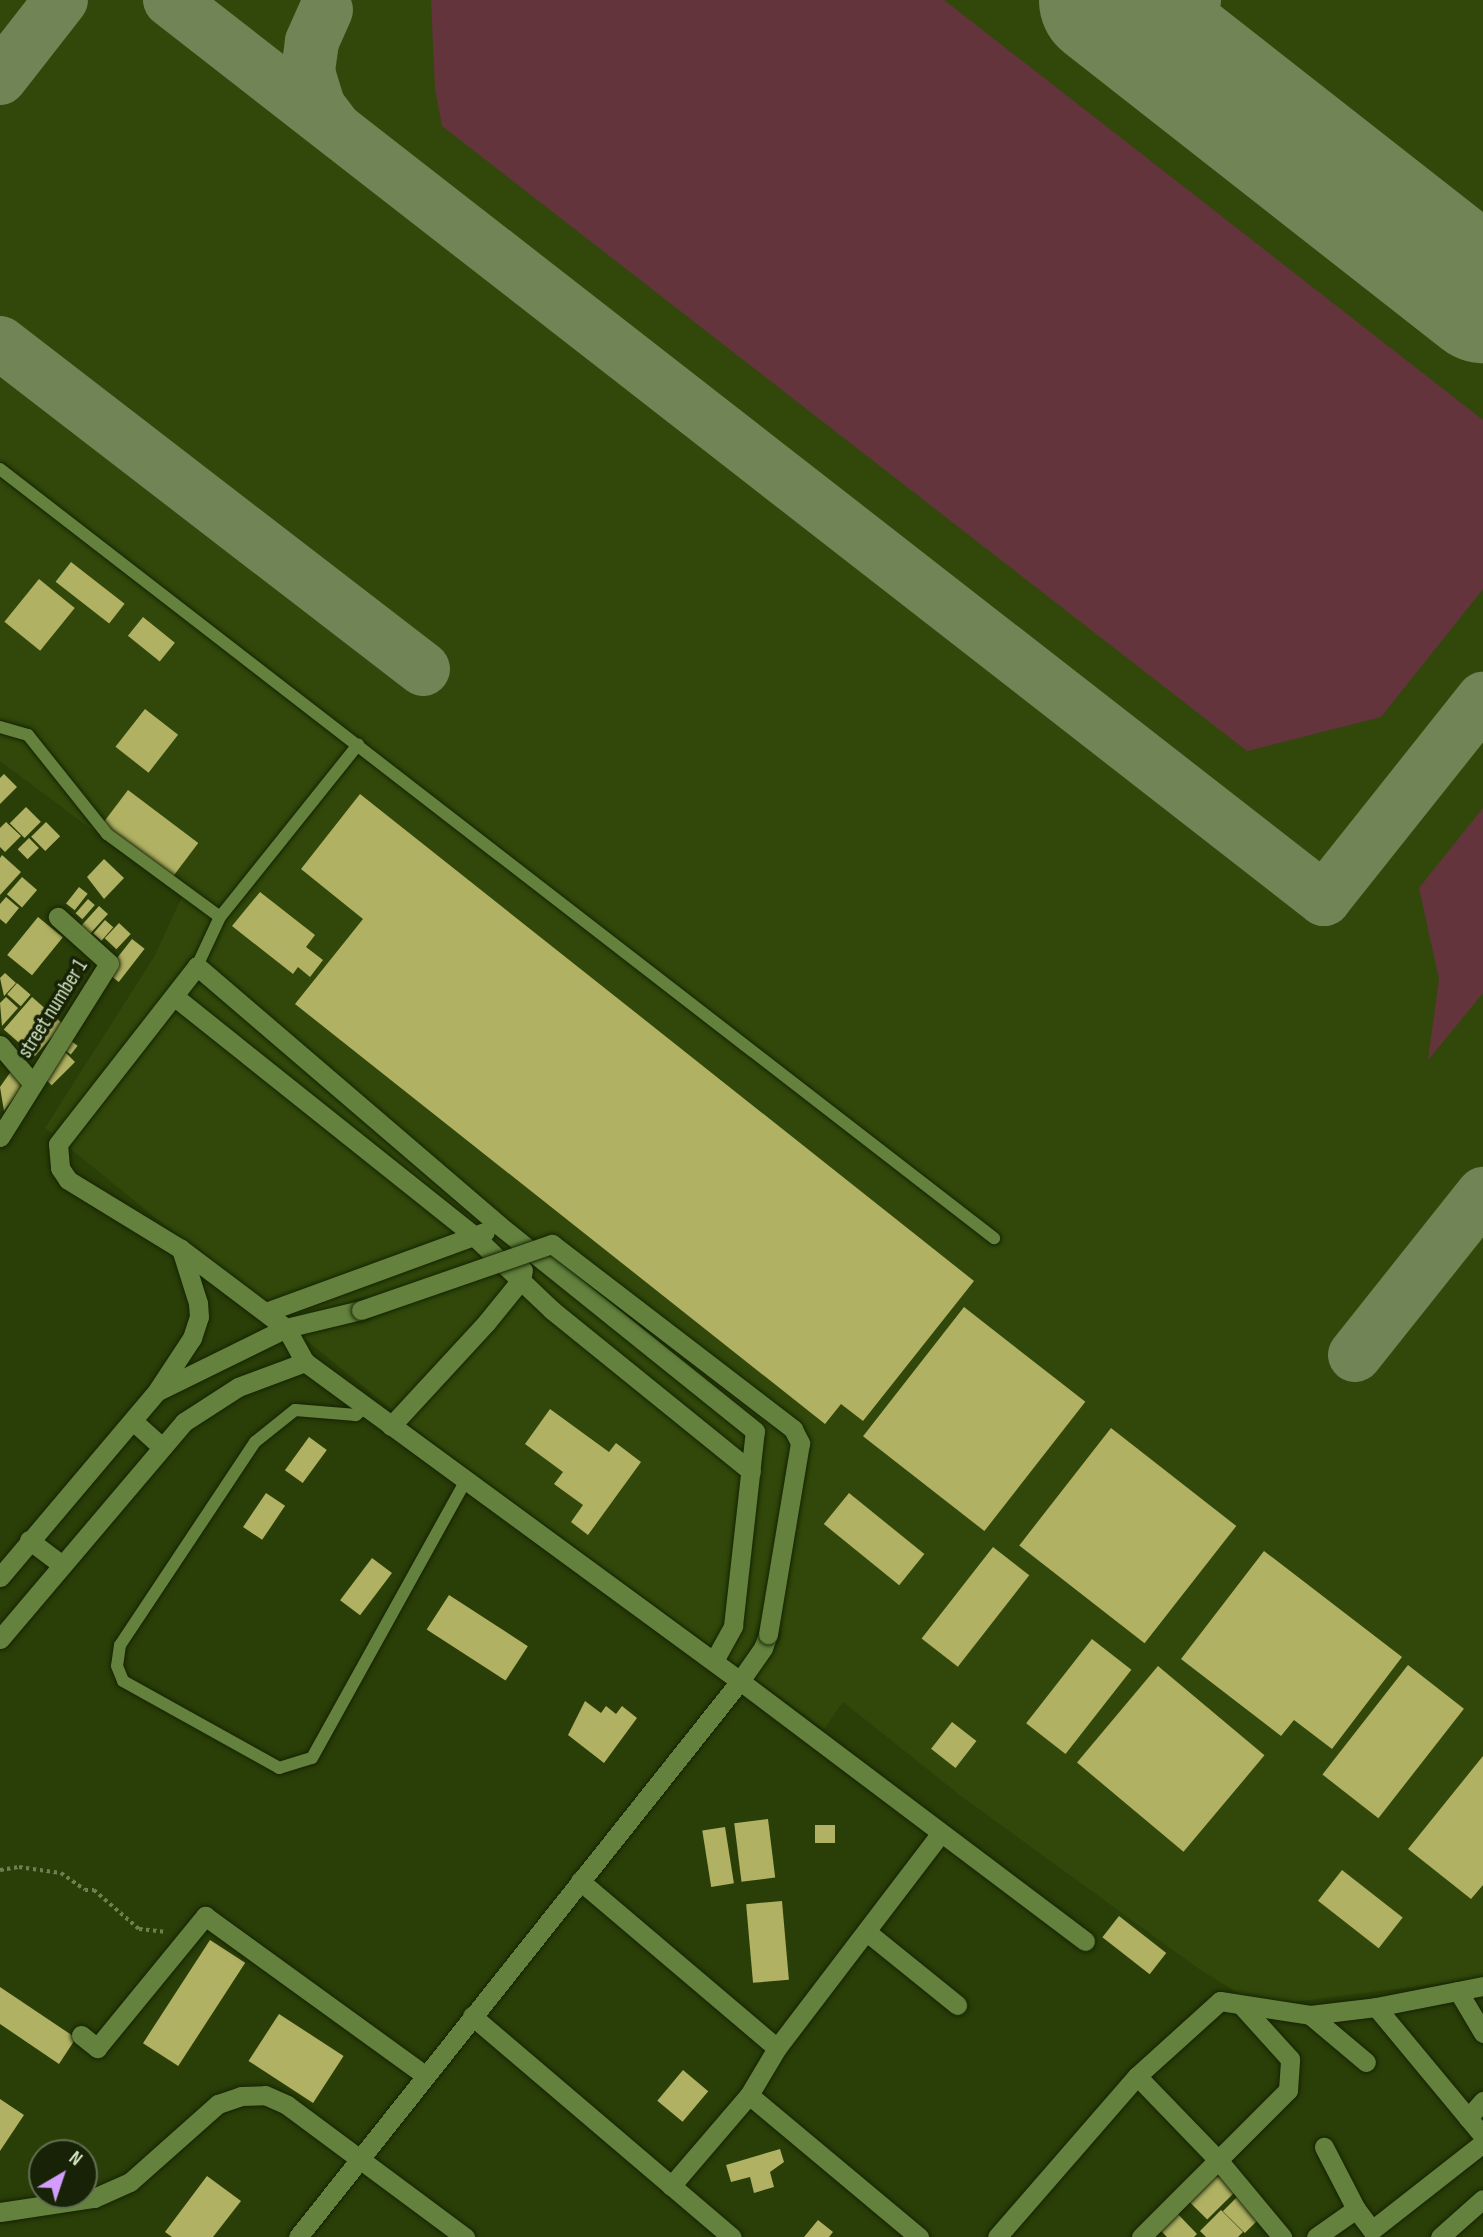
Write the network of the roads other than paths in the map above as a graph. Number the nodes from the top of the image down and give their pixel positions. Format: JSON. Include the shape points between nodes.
{"nodes":[{"id":1,"x":0,"y":469,"type":"edge"},
{"id":2,"x":0,"y":727,"type":"edge"},
{"id":3,"x":358,"y":745,"type":"junction"},
{"id":4,"x":220,"y":916,"type":"junction"},
{"id":5,"x":58,"y":917,"type":"dead end"},
{"id":6,"x":197,"y":966,"type":"junction"},
{"id":7,"x":174,"y":997,"type":"junction"},
{"id":8,"x":0,"y":1045,"type":"edge"},
{"id":9,"x":33,"y":1084,"type":"junction"},
{"id":10,"x":0,"y":1138,"type":"edge"},
{"id":11,"x":474,"y":1236,"type":"junction"},
{"id":12,"x":994,"y":1238,"type":"dead end"},
{"id":13,"x":181,"y":1249,"type":"junction"},
{"id":14,"x":522,"y":1280,"type":"junction"},
{"id":15,"x":265,"y":1312,"type":"junction"},
{"id":16,"x":286,"y":1328,"type":"junction"},
{"id":17,"x":305,"y":1362,"type":"junction"},
{"id":18,"x":157,"y":1391,"type":"junction"},
{"id":19,"x":364,"y":1408,"type":"junction"},
{"id":20,"x":133,"y":1421,"type":"junction"},
{"id":21,"x":391,"y":1426,"type":"junction"},
{"id":22,"x":161,"y":1446,"type":"junction"},
{"id":23,"x":751,"y":1471,"type":"junction"},
{"id":24,"x":467,"y":1478,"type":"junction"},
{"id":25,"x":30,"y":1540,"type":"junction"},
{"id":26,"x":60,"y":1563,"type":"junction"},
{"id":27,"x":0,"y":1577,"type":"edge"},
{"id":28,"x":0,"y":1639,"type":"edge"},
{"id":29,"x":715,"y":1659,"type":"junction"},
{"id":30,"x":740,"y":1681,"type":"junction"},
{"id":31,"x":941,"y":1833,"type":"junction"},
{"id":32,"x":580,"y":1881,"type":"junction"},
{"id":33,"x":867,"y":1932,"type":"junction"},
{"id":34,"x":1085,"y":1941,"type":"dead end"},
{"id":35,"x":1483,"y":1986,"type":"edge"},
{"id":36,"x":1458,"y":1991,"type":"junction"},
{"id":37,"x":957,"y":2005,"type":"dead end"},
{"id":38,"x":1241,"y":2005,"type":"junction"},
{"id":39,"x":1377,"y":2007,"type":"junction"},
{"id":40,"x":1310,"y":2015,"type":"junction"},
{"id":41,"x":471,"y":2017,"type":"junction"},
{"id":42,"x":1483,"y":2033,"type":"edge"},
{"id":43,"x":81,"y":2035,"type":"dead end"},
{"id":44,"x":777,"y":2048,"type":"junction"},
{"id":45,"x":1366,"y":2062,"type":"dead end"},
{"id":46,"x":425,"y":2075,"type":"junction"},
{"id":47,"x":1137,"y":2076,"type":"junction"},
{"id":48,"x":749,"y":2095,"type":"junction"},
{"id":49,"x":1483,"y":2101,"type":"edge"},
{"id":50,"x":1468,"y":2118,"type":"junction"},
{"id":51,"x":1483,"y":2136,"type":"edge"},
{"id":52,"x":1483,"y":2143,"type":"edge"},
{"id":53,"x":1324,"y":2147,"type":"dead end"},
{"id":54,"x":357,"y":2160,"type":"junction"},
{"id":55,"x":1219,"y":2161,"type":"junction"},
{"id":56,"x":671,"y":2186,"type":"junction"},
{"id":57,"x":1483,"y":2199,"type":"edge"},
{"id":58,"x":1356,"y":2209,"type":"junction"},
{"id":59,"x":0,"y":2212,"type":"edge"},
{"id":60,"x":298,"y":2237,"type":"edge"},
{"id":61,"x":465,"y":2237,"type":"edge"},
{"id":62,"x":732,"y":2237,"type":"edge"},
{"id":63,"x":919,"y":2237,"type":"edge"},
{"id":64,"x":997,"y":2237,"type":"edge"},
{"id":65,"x":1140,"y":2237,"type":"edge"},
{"id":66,"x":1282,"y":2237,"type":"edge"},
{"id":67,"x":1316,"y":2237,"type":"edge"},
{"id":68,"x":1440,"y":2237,"type":"edge"}],
"edges":[{"from":1,"to":3,"type":"lane"},
{"from":2,"to":4,"type":"lane","via":[[28,734],[107,834]]},
{"from":3,"to":4,"type":"lane"},
{"from":3,"to":12,"type":"lane"},
{"from":4,"to":6,"type":"lane"},
{"from":5,"to":9,"type":"street","name":"street number 1","via":[[109,963]]},
{"from":6,"to":7,"type":"street"},
{"from":6,"to":23,"type":"street","via":[[499,1225],[755,1431]]},
{"from":7,"to":11,"type":"street"},
{"from":7,"to":13,"type":"street","via":[[58,1144],[56,1154],[68,1180]]},
{"from":8,"to":9,"type":"street"},
{"from":9,"to":10,"type":"street","name":"street number 1"},
{"from":11,"to":14,"type":"street","via":[[488,1231],[504,1238],[524,1270]]},
{"from":11,"to":15,"type":"street"},
{"from":13,"to":15,"type":"street"},
{"from":13,"to":18,"type":"street","via":[[199,1317],[192,1339]]},
{"from":14,"to":21,"type":"street"},
{"from":14,"to":23,"type":"street"},
{"from":15,"to":16,"type":"street"},
{"from":16,"to":17,"type":"street"},
{"from":16,"to":18,"type":"street"},
{"from":16,"to":30,"type":"street","bridge":true,"via":[[361,1310],[552,1244],[793,1429],[800,1443],[768,1634]]},
{"from":17,"to":19,"type":"street"},
{"from":17,"to":22,"type":"street","via":[[209,1403]]},
{"from":18,"to":20,"type":"street"},
{"from":19,"to":21,"type":"street"},
{"from":19,"to":24,"type":"lane","via":[[356,1415],[295,1410],[255,1442],[120,1645],[117,1666],[123,1681],[279,1768],[312,1758]]},
{"from":20,"to":22,"type":"street"},
{"from":20,"to":25,"type":"street"},
{"from":21,"to":24,"type":"street"},
{"from":22,"to":26,"type":"street"},
{"from":23,"to":29,"type":"street","via":[[733,1626]]},
{"from":24,"to":29,"type":"street"},
{"from":25,"to":26,"type":"street"},
{"from":25,"to":27,"type":"street"},
{"from":26,"to":28,"type":"street"},
{"from":29,"to":30,"type":"street"},
{"from":30,"to":31,"type":"street"},
{"from":30,"to":32,"type":"street"},
{"from":31,"to":33,"type":"street"},
{"from":31,"to":34,"type":"street"},
{"from":32,"to":41,"type":"street"},
{"from":32,"to":44,"type":"street"},
{"from":33,"to":37,"type":"street"},
{"from":33,"to":44,"type":"street"},
{"from":35,"to":36,"type":"street"},
{"from":36,"to":39,"type":"street"},
{"from":36,"to":42,"type":"street"},
{"from":38,"to":40,"type":"street"},
{"from":38,"to":47,"type":"street","via":[[1220,2001],[1205,2011]]},
{"from":38,"to":55,"type":"street","via":[[1290,2059],[1291,2078],[1288,2090]]},
{"from":39,"to":40,"type":"street"},
{"from":39,"to":50,"type":"street"},
{"from":40,"to":45,"type":"street"},
{"from":41,"to":46,"type":"street"},
{"from":41,"to":56,"type":"street"},
{"from":43,"to":46,"type":"street","via":[[97,2048],[205,1916]]},
{"from":44,"to":48,"type":"street"},
{"from":46,"to":54,"type":"street"},
{"from":47,"to":55,"type":"street"},
{"from":47,"to":64,"type":"street"},
{"from":48,"to":56,"type":"street"},
{"from":48,"to":63,"type":"street"},
{"from":49,"to":50,"type":"street"},
{"from":50,"to":51,"type":"street"},
{"from":52,"to":58,"type":"street","via":[[1373,2230]]},
{"from":53,"to":58,"type":"street"},
{"from":54,"to":59,"type":"street","via":[[287,2105],[265,2095],[241,2096],[218,2104],[130,2182],[94,2198]]},
{"from":54,"to":60,"type":"street"},
{"from":54,"to":61,"type":"street"},
{"from":55,"to":65,"type":"street"},
{"from":55,"to":66,"type":"street"},
{"from":56,"to":62,"type":"street"},
{"from":57,"to":68,"type":"street"},
{"from":58,"to":67,"type":"street"}]}
